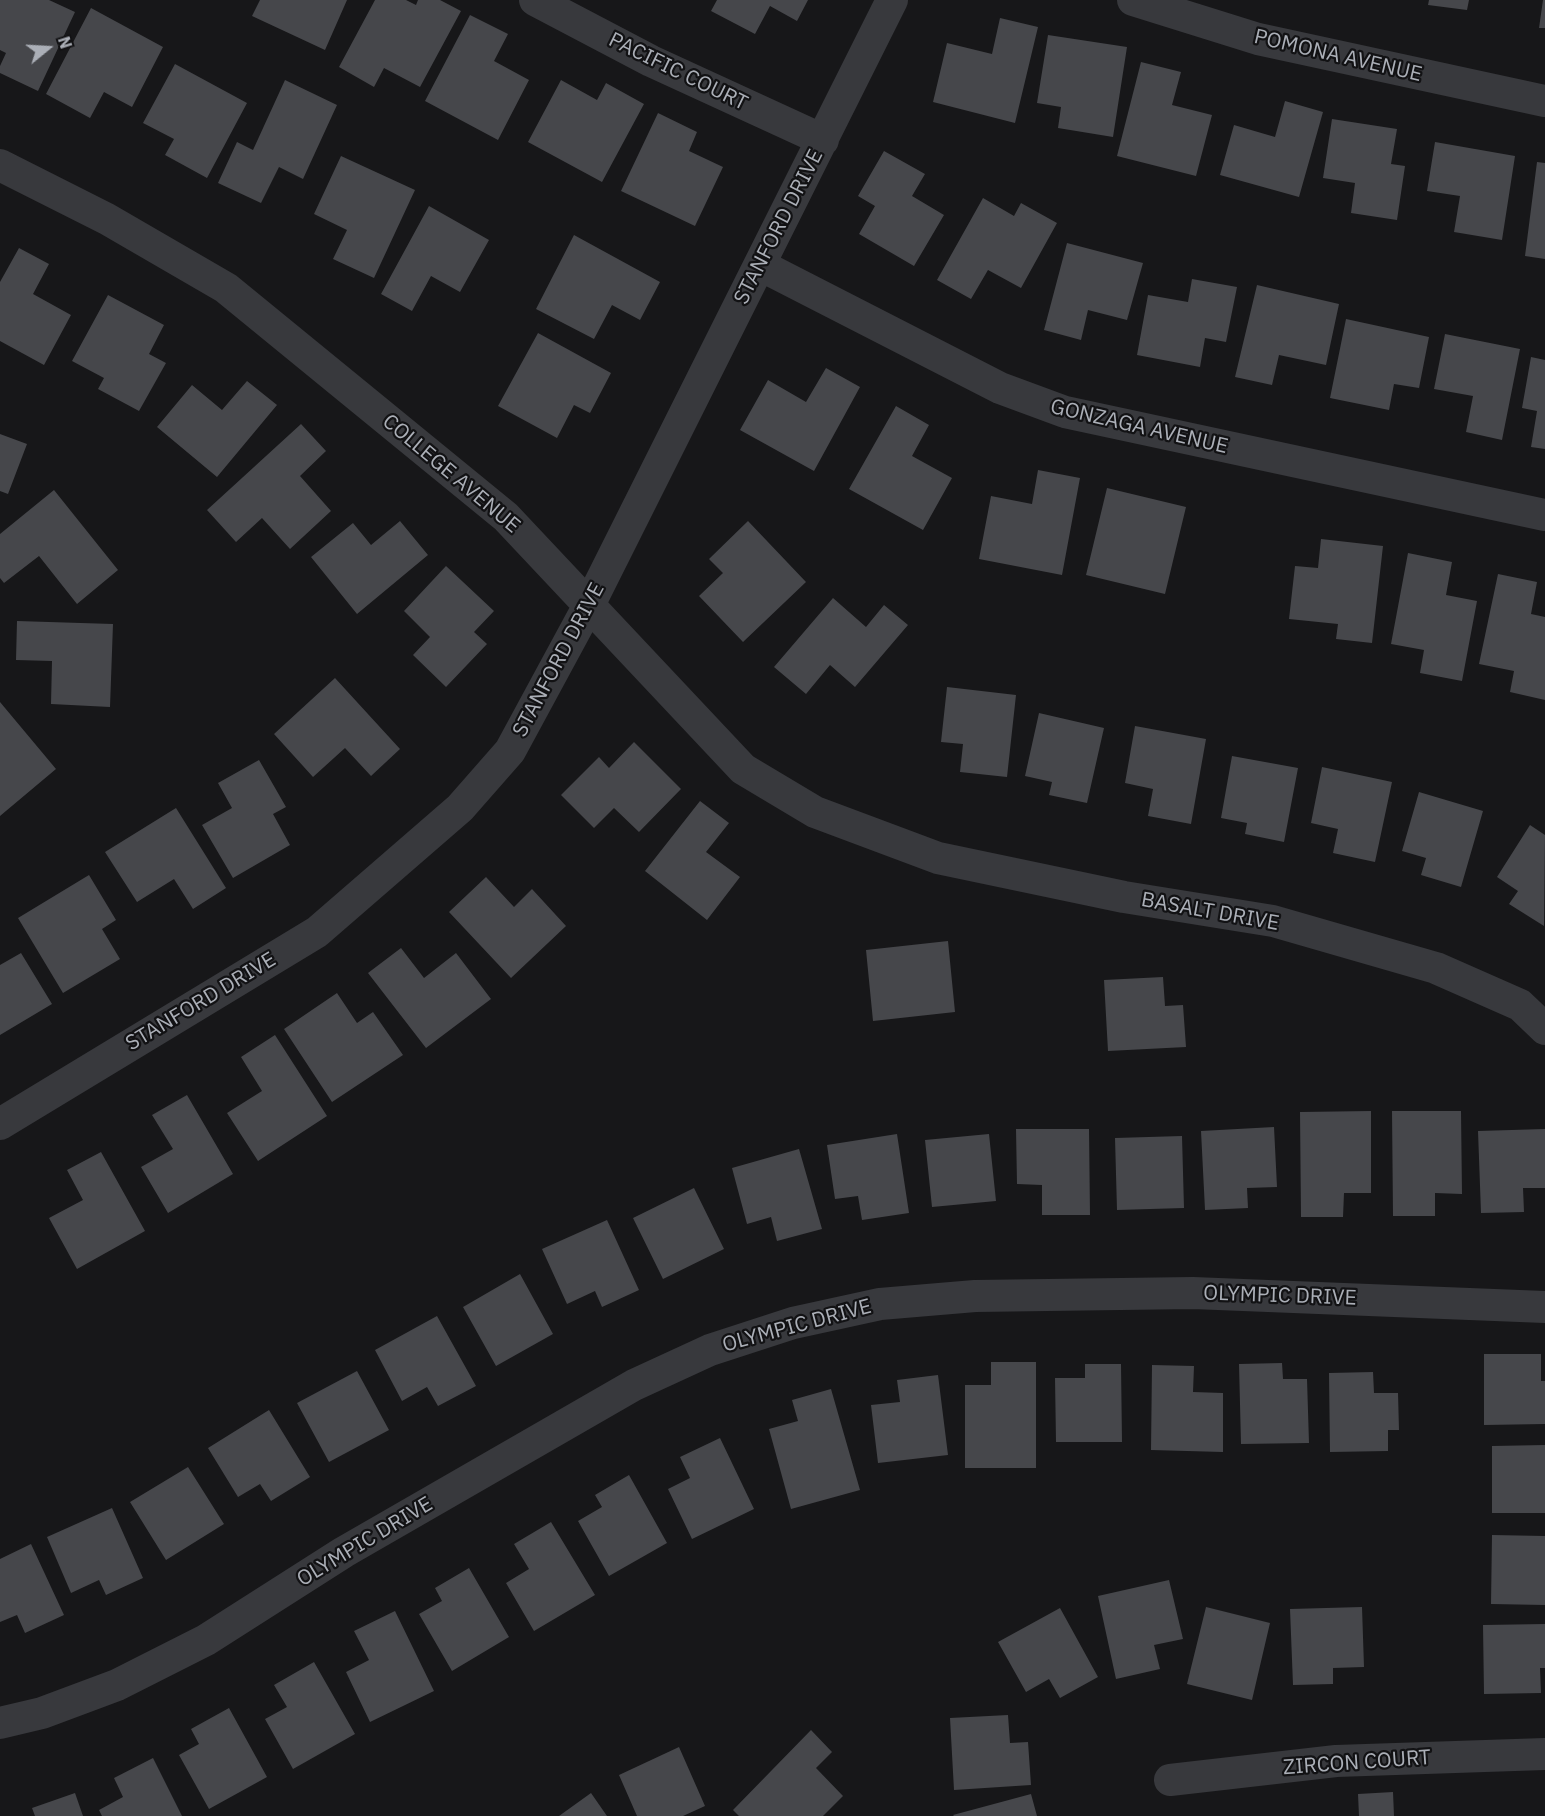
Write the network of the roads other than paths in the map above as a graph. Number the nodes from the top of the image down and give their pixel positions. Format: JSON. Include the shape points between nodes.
{"nodes":[{"id":1,"x":535,"y":0,"type":"edge"},
{"id":2,"x":892,"y":0,"type":"edge"},
{"id":3,"x":1133,"y":0,"type":"edge"},
{"id":4,"x":1545,"y":101,"type":"edge"},
{"id":5,"x":823,"y":140,"type":"junction"},
{"id":6,"x":0,"y":165,"type":"edge"},
{"id":7,"x":760,"y":265,"type":"junction"},
{"id":8,"x":1545,"y":515,"type":"edge"},
{"id":9,"x":589,"y":605,"type":"junction"},
{"id":10,"x":862,"y":830,"type":"joint"},
{"id":11,"x":1545,"y":1029,"type":"edge"},
{"id":12,"x":0,"y":1124,"type":"edge"},
{"id":13,"x":1545,"y":1307,"type":"edge"},
{"id":14,"x":0,"y":1723,"type":"edge"},
{"id":15,"x":1545,"y":1754,"type":"edge"},
{"id":16,"x":1170,"y":1780,"type":"dead end"}],
"edges":[{"from":1,"to":5,"type":"street","name":"PACIFIC COURT","via":[[651,61]]},
{"from":2,"to":5,"type":"street","name":"STANFORD DRIVE"},
{"from":3,"to":4,"type":"street","name":"POMONA AVENUE","via":[[1258,39]]},
{"from":5,"to":7,"type":"street","name":"STANFORD DRIVE"},
{"from":6,"to":9,"type":"street","name":"COLLEGE AVENUE","via":[[107,219],[226,288],[506,517]]},
{"from":7,"to":8,"type":"street","name":"GONZAGA AVENUE","via":[[1000,388],[1065,412]]},
{"from":7,"to":9,"type":"street","name":"STANFORD DRIVE"},
{"from":9,"to":10,"type":"street","name":"COLLEGE AVENUE","via":[[743,769],[815,812]]},
{"from":9,"to":12,"type":"street","name":"STANFORD DRIVE","via":[[510,751],[460,808],[316,932]]},
{"from":10,"to":11,"type":"street","name":"BASALT DRIVE","via":[[938,858],[1124,897],[1273,921],[1382,952],[1436,968],[1520,1005]]},
{"from":13,"to":14,"type":"street","name":"OLYMPIC DRIVE","via":[[1193,1293],[975,1296],[880,1304],[793,1323],[710,1350],[634,1385],[344,1552],[206,1640],[137,1675],[42,1713]]},
{"from":15,"to":16,"type":"street","name":"ZIRCON COURT","via":[[1336,1761]]}]}
